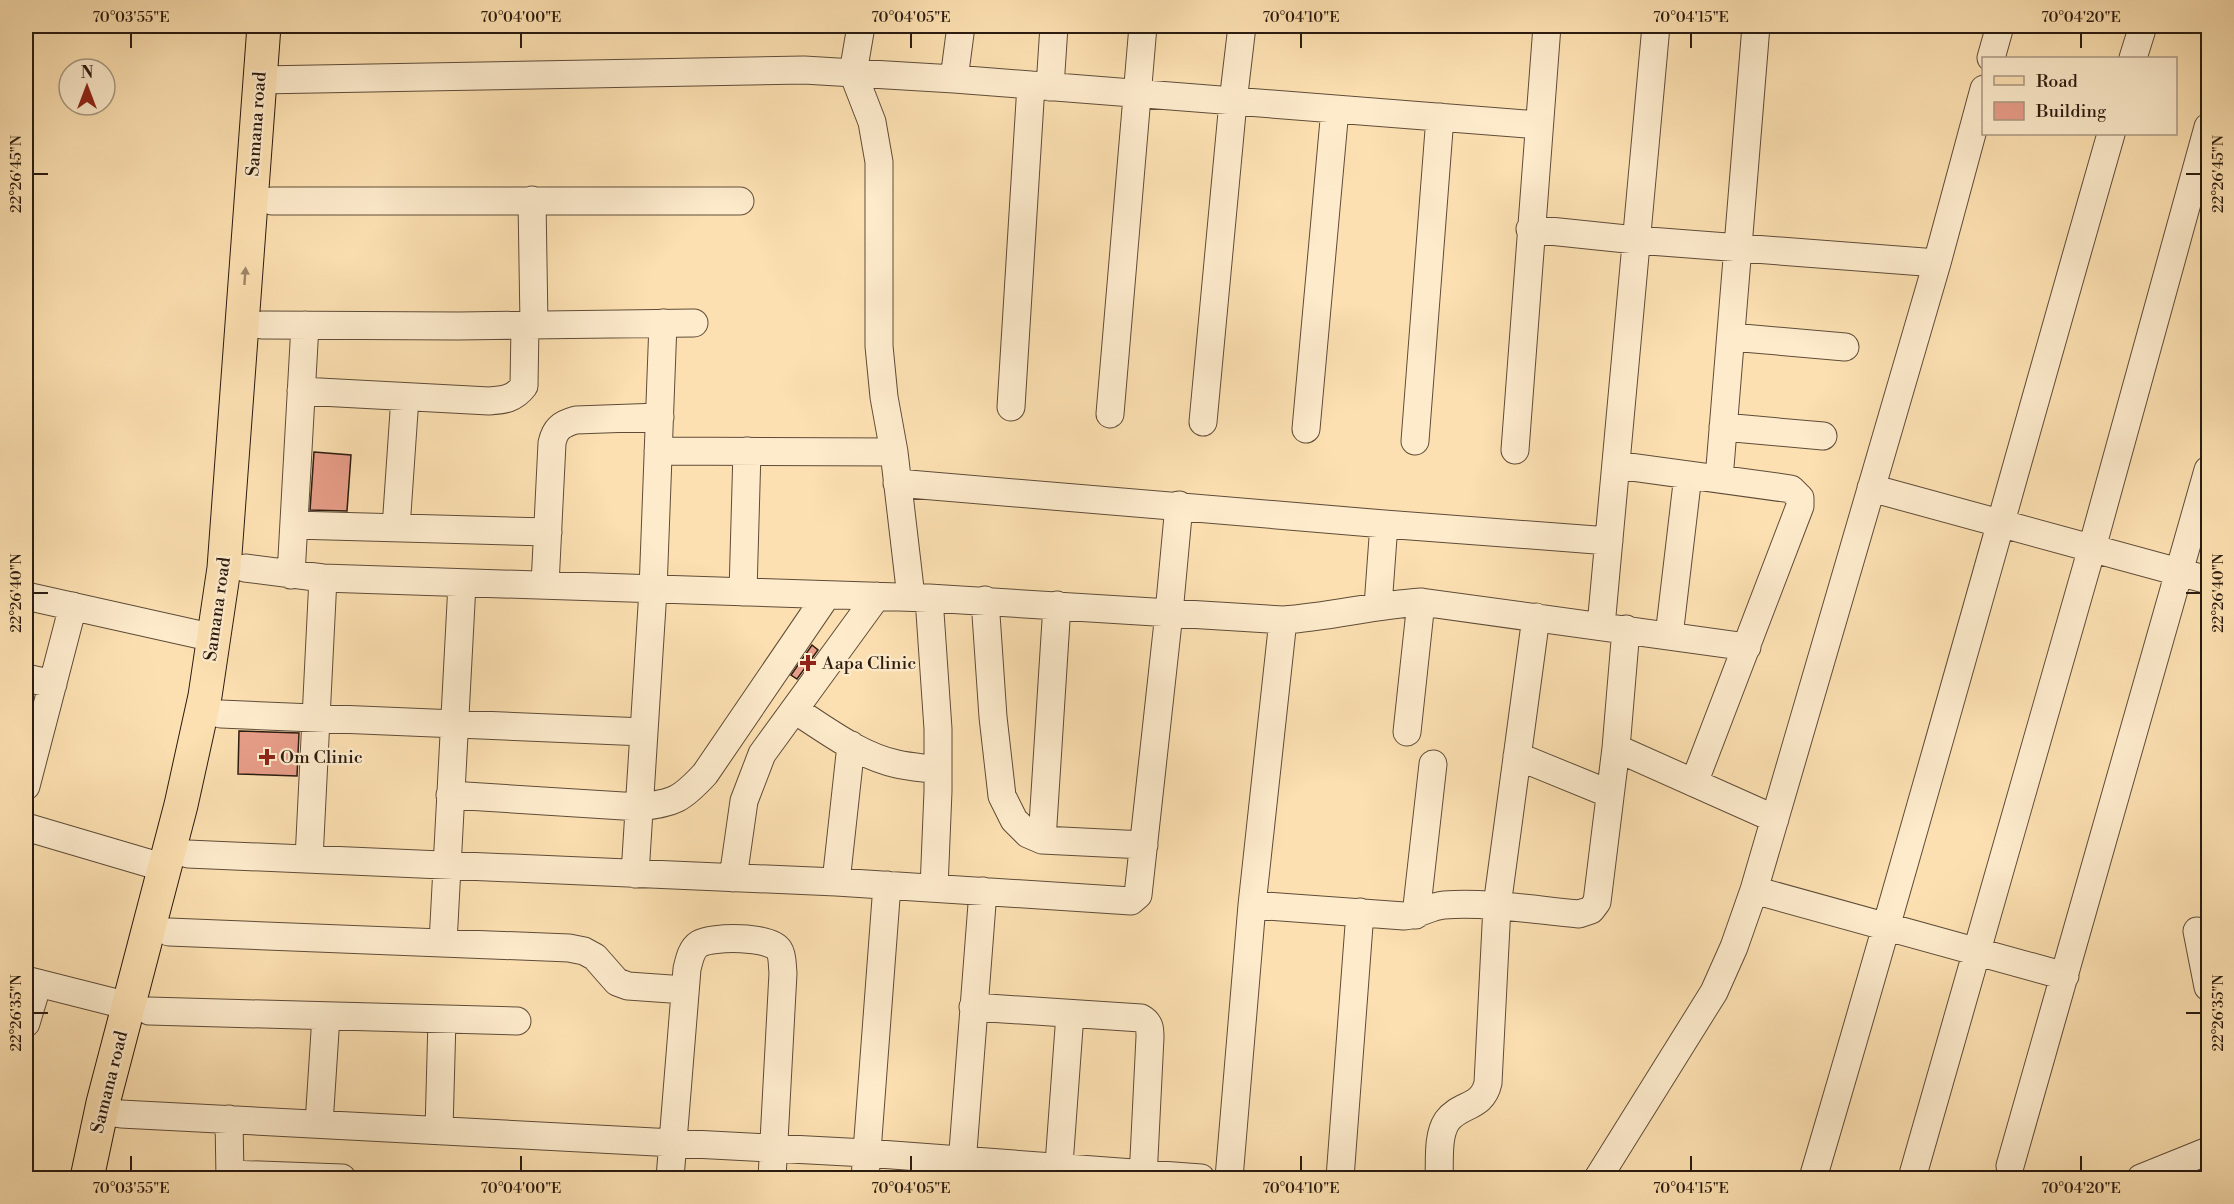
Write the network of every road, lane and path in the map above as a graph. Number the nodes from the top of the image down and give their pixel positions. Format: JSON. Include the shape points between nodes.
{"nodes":[{"id":1,"x":264,"y":26,"type":"edge"},
{"id":2,"x":284,"y":26,"type":"edge"},
{"id":3,"x":861,"y":26,"type":"edge"},
{"id":4,"x":962,"y":26,"type":"edge"},
{"id":5,"x":1054,"y":26,"type":"edge"},
{"id":6,"x":1143,"y":26,"type":"edge"},
{"id":7,"x":1242,"y":26,"type":"edge"},
{"id":8,"x":1547,"y":26,"type":"edge"},
{"id":9,"x":1656,"y":26,"type":"edge"},
{"id":10,"x":1756,"y":26,"type":"edge"},
{"id":11,"x":2000,"y":26,"type":"edge"},
{"id":12,"x":2143,"y":26,"type":"edge"},
{"id":13,"x":1991,"y":57,"type":"edge"},
{"id":14,"x":2133,"y":57,"type":"edge"},
{"id":15,"x":853,"y":73,"type":"junction"},
{"id":16,"x":954,"y":79,"type":"junction"},
{"id":17,"x":270,"y":80,"type":"junction"},
{"id":18,"x":1041,"y":86,"type":"junction"},
{"id":19,"x":1982,"y":93,"type":"edge"},
{"id":20,"x":1137,"y":95,"type":"junction"},
{"id":21,"x":1233,"y":102,"type":"junction"},
{"id":22,"x":1335,"y":109,"type":"junction"},
{"id":23,"x":1440,"y":117,"type":"junction"},
{"id":24,"x":1539,"y":125,"type":"junction"},
{"id":25,"x":2208,"y":127,"type":"edge"},
{"id":26,"x":2111,"y":135,"type":"edge"},
{"id":27,"x":532,"y":200,"type":"junction"},
{"id":28,"x":272,"y":201,"type":"junction"},
{"id":29,"x":740,"y":201,"type":"dead end"},
{"id":30,"x":1530,"y":229,"type":"junction"},
{"id":31,"x":1636,"y":240,"type":"junction"},
{"id":32,"x":1738,"y":248,"type":"junction"},
{"id":33,"x":1937,"y":262,"type":"junction"},
{"id":34,"x":663,"y":323,"type":"junction"},
{"id":35,"x":694,"y":323,"type":"dead end"},
{"id":36,"x":262,"y":325,"type":"junction"},
{"id":37,"x":305,"y":325,"type":"junction"},
{"id":38,"x":529,"y":325,"type":"junction"},
{"id":39,"x":1731,"y":338,"type":"junction"},
{"id":40,"x":1845,"y":347,"type":"dead end"},
{"id":41,"x":301,"y":391,"type":"junction"},
{"id":42,"x":405,"y":397,"type":"junction"},
{"id":43,"x":1011,"y":407,"type":"dead end"},
{"id":44,"x":1110,"y":414,"type":"dead end"},
{"id":45,"x":660,"y":417,"type":"junction"},
{"id":46,"x":1203,"y":422,"type":"dead end"},
{"id":47,"x":1723,"y":428,"type":"junction"},
{"id":48,"x":1306,"y":429,"type":"dead end"},
{"id":49,"x":1823,"y":436,"type":"dead end"},
{"id":50,"x":1415,"y":441,"type":"dead end"},
{"id":51,"x":1515,"y":450,"type":"dead end"},
{"id":52,"x":658,"y":451,"type":"junction"},
{"id":53,"x":747,"y":451,"type":"junction"},
{"id":54,"x":894,"y":452,"type":"junction"},
{"id":55,"x":1616,"y":465,"type":"junction"},
{"id":56,"x":2208,"y":470,"type":"edge"},
{"id":57,"x":1688,"y":475,"type":"junction"},
{"id":58,"x":1719,"y":479,"type":"junction"},
{"id":59,"x":897,"y":483,"type":"junction"},
{"id":60,"x":1872,"y":488,"type":"junction"},
{"id":61,"x":1179,"y":505,"type":"junction"},
{"id":62,"x":2000,"y":523,"type":"junction"},
{"id":63,"x":1384,"y":524,"type":"junction"},
{"id":64,"x":294,"y":525,"type":"junction"},
{"id":65,"x":396,"y":528,"type":"junction"},
{"id":66,"x":548,"y":532,"type":"junction"},
{"id":67,"x":1609,"y":541,"type":"junction"},
{"id":68,"x":2092,"y":548,"type":"junction"},
{"id":69,"x":245,"y":568,"type":"junction"},
{"id":70,"x":2180,"y":572,"type":"junction"},
{"id":71,"x":291,"y":574,"type":"junction"},
{"id":72,"x":323,"y":578,"type":"junction"},
{"id":73,"x":2208,"y":579,"type":"edge"},
{"id":74,"x":462,"y":584,"type":"junction"},
{"id":75,"x":545,"y":585,"type":"junction"},
{"id":76,"x":653,"y":590,"type":"junction"},
{"id":77,"x":743,"y":592,"type":"junction"},
{"id":78,"x":827,"y":595,"type":"junction"},
{"id":79,"x":26,"y":596,"type":"edge"},
{"id":80,"x":877,"y":596,"type":"junction"},
{"id":81,"x":920,"y":597,"type":"junction"},
{"id":82,"x":986,"y":600,"type":"junction"},
{"id":83,"x":1421,"y":602,"type":"junction"},
{"id":84,"x":1057,"y":605,"type":"junction"},
{"id":85,"x":73,"y":606,"type":"junction"},
{"id":86,"x":1378,"y":606,"type":"junction"},
{"id":87,"x":1169,"y":614,"type":"junction"},
{"id":88,"x":1536,"y":617,"type":"junction"},
{"id":89,"x":1282,"y":620,"type":"junction"},
{"id":90,"x":1613,"y":628,"type":"junction"},
{"id":91,"x":1669,"y":636,"type":"junction"},
{"id":92,"x":214,"y":638,"type":"junction"},
{"id":93,"x":1747,"y":647,"type":"junction"},
{"id":94,"x":26,"y":678,"type":"edge"},
{"id":95,"x":53,"y":684,"type":"junction"},
{"id":96,"x":795,"y":710,"type":"junction"},
{"id":97,"x":221,"y":714,"type":"junction"},
{"id":98,"x":318,"y":718,"type":"junction"},
{"id":99,"x":453,"y":724,"type":"junction"},
{"id":100,"x":644,"y":732,"type":"junction"},
{"id":101,"x":1407,"y":732,"type":"dead end"},
{"id":102,"x":851,"y":745,"type":"junction"},
{"id":103,"x":1616,"y":748,"type":"junction"},
{"id":104,"x":1517,"y":756,"type":"junction"},
{"id":105,"x":1433,"y":764,"type":"dead end"},
{"id":106,"x":938,"y":770,"type":"junction"},
{"id":107,"x":1694,"y":783,"type":"junction"},
{"id":108,"x":26,"y":786,"type":"edge"},
{"id":109,"x":1610,"y":794,"type":"junction"},
{"id":110,"x":450,"y":795,"type":"junction"},
{"id":111,"x":639,"y":807,"type":"junction"},
{"id":112,"x":1775,"y":819,"type":"junction"},
{"id":113,"x":26,"y":827,"type":"edge"},
{"id":114,"x":1042,"y":840,"type":"junction"},
{"id":115,"x":1144,"y":845,"type":"junction"},
{"id":116,"x":309,"y":859,"type":"junction"},
{"id":117,"x":176,"y":861,"type":"junction"},
{"id":118,"x":447,"y":865,"type":"junction"},
{"id":119,"x":635,"y":874,"type":"junction"},
{"id":120,"x":733,"y":878,"type":"junction"},
{"id":121,"x":836,"y":882,"type":"junction"},
{"id":122,"x":887,"y":885,"type":"junction"},
{"id":123,"x":934,"y":888,"type":"junction"},
{"id":124,"x":1754,"y":890,"type":"junction"},
{"id":125,"x":983,"y":891,"type":"junction"},
{"id":126,"x":1252,"y":905,"type":"junction"},
{"id":127,"x":1497,"y":906,"type":"junction"},
{"id":128,"x":1360,"y":912,"type":"junction"},
{"id":129,"x":1416,"y":915,"type":"junction"},
{"id":130,"x":1887,"y":927,"type":"junction"},
{"id":131,"x":2197,"y":931,"type":"dead end"},
{"id":132,"x":169,"y":932,"type":"junction"},
{"id":133,"x":443,"y":943,"type":"junction"},
{"id":134,"x":1977,"y":952,"type":"junction"},
{"id":135,"x":2066,"y":976,"type":"junction"},
{"id":136,"x":32,"y":982,"type":"edge"},
{"id":137,"x":2208,"y":987,"type":"edge"},
{"id":138,"x":685,"y":990,"type":"junction"},
{"id":139,"x":973,"y":1007,"type":"junction"},
{"id":140,"x":139,"y":1008,"type":"junction"},
{"id":141,"x":1070,"y":1014,"type":"junction"},
{"id":142,"x":326,"y":1016,"type":"junction"},
{"id":143,"x":442,"y":1019,"type":"junction"},
{"id":144,"x":517,"y":1022,"type":"dead end"},
{"id":145,"x":26,"y":1023,"type":"edge"},
{"id":146,"x":111,"y":1113,"type":"junction"},
{"id":147,"x":229,"y":1119,"type":"junction"},
{"id":148,"x":319,"y":1124,"type":"junction"},
{"id":149,"x":440,"y":1131,"type":"junction"},
{"id":150,"x":672,"y":1142,"type":"junction"},
{"id":151,"x":773,"y":1148,"type":"junction"},
{"id":152,"x":2202,"y":1162,"type":"edge"},
{"id":153,"x":866,"y":1166,"type":"edge"},
{"id":154,"x":2010,"y":1166,"type":"dead end"},
{"id":155,"x":962,"y":1170,"type":"edge"},
{"id":156,"x":1058,"y":1173,"type":"edge"},
{"id":157,"x":230,"y":1176,"type":"edge"},
{"id":158,"x":1143,"y":1176,"type":"edge"},
{"id":159,"x":295,"y":1178,"type":"edge"},
{"id":160,"x":87,"y":1179,"type":"edge"},
{"id":161,"x":108,"y":1179,"type":"edge"},
{"id":162,"x":342,"y":1179,"type":"edge"},
{"id":163,"x":670,"y":1179,"type":"edge"},
{"id":164,"x":771,"y":1179,"type":"edge"},
{"id":165,"x":1201,"y":1179,"type":"edge"},
{"id":166,"x":1229,"y":1179,"type":"edge"},
{"id":167,"x":1340,"y":1179,"type":"edge"},
{"id":168,"x":1439,"y":1179,"type":"edge"},
{"id":169,"x":1598,"y":1179,"type":"edge"},
{"id":170,"x":1813,"y":1179,"type":"edge"},
{"id":171,"x":1912,"y":1179,"type":"edge"},
{"id":172,"x":2140,"y":1179,"type":"edge"}],
"edges":[{"from":1,"to":17,"type":"main road","name":"Samana road"},
{"from":2,"to":17,"type":"main road","name":"Samana road"},
{"from":3,"to":15,"type":"street"},
{"from":4,"to":16,"type":"street"},
{"from":5,"to":18,"type":"street"},
{"from":6,"to":20,"type":"street"},
{"from":7,"to":21,"type":"street"},
{"from":8,"to":24,"type":"street"},
{"from":9,"to":31,"type":"street"},
{"from":10,"to":32,"type":"street"},
{"from":11,"to":13,"type":"street"},
{"from":12,"to":14,"type":"street"},
{"from":15,"to":16,"type":"street"},
{"from":15,"to":17,"type":"street","via":[[793,70]]},
{"from":15,"to":54,"type":"street","via":[[872,122],[879,162],[879,346]]},
{"from":16,"to":18,"type":"street"},
{"from":17,"to":28,"type":"main road","name":"Samana road"},
{"from":92,"to":17,"type":"main road","name":"Samana road","one_way":true},
{"from":18,"to":20,"type":"street"},
{"from":18,"to":43,"type":"street"},
{"from":19,"to":33,"type":"street"},
{"from":20,"to":21,"type":"street"},
{"from":20,"to":44,"type":"street"},
{"from":21,"to":22,"type":"street"},
{"from":21,"to":46,"type":"street"},
{"from":22,"to":23,"type":"street"},
{"from":22,"to":48,"type":"street"},
{"from":23,"to":24,"type":"street"},
{"from":23,"to":50,"type":"street"},
{"from":24,"to":30,"type":"street"},
{"from":25,"to":68,"type":"street"},
{"from":26,"to":62,"type":"street"},
{"from":27,"to":28,"type":"street"},
{"from":27,"to":29,"type":"street"},
{"from":27,"to":38,"type":"street"},
{"from":28,"to":36,"type":"main road","name":"Samana road"},
{"from":30,"to":31,"type":"street"},
{"from":30,"to":51,"type":"street"},
{"from":31,"to":32,"type":"street"},
{"from":31,"to":55,"type":"street"},
{"from":32,"to":33,"type":"street"},
{"from":32,"to":39,"type":"street"},
{"from":33,"to":60,"type":"street"},
{"from":34,"to":35,"type":"street"},
{"from":34,"to":38,"type":"street"},
{"from":34,"to":45,"type":"street"},
{"from":36,"to":37,"type":"street"},
{"from":36,"to":69,"type":"main road","name":"Samana road"},
{"from":37,"to":38,"type":"street"},
{"from":37,"to":41,"type":"street"},
{"from":38,"to":42,"type":"street","via":[[524,386],[518,393],[489,401]]},
{"from":39,"to":40,"type":"street"},
{"from":39,"to":47,"type":"street"},
{"from":41,"to":42,"type":"street"},
{"from":41,"to":64,"type":"street"},
{"from":42,"to":65,"type":"street"},
{"from":45,"to":52,"type":"street"},
{"from":45,"to":66,"type":"street","via":[[576,420],[555,432]]},
{"from":47,"to":49,"type":"street"},
{"from":47,"to":58,"type":"street"},
{"from":52,"to":53,"type":"street"},
{"from":52,"to":76,"type":"street"},
{"from":53,"to":54,"type":"street"},
{"from":53,"to":77,"type":"street"},
{"from":54,"to":59,"type":"street"},
{"from":55,"to":57,"type":"street"},
{"from":55,"to":67,"type":"street"},
{"from":56,"to":70,"type":"street"},
{"from":57,"to":58,"type":"street"},
{"from":57,"to":91,"type":"street"},
{"from":58,"to":93,"type":"street","via":[[1791,489],[1800,498]]},
{"from":59,"to":61,"type":"street"},
{"from":59,"to":81,"type":"street"},
{"from":60,"to":62,"type":"street"},
{"from":60,"to":112,"type":"street"},
{"from":61,"to":63,"type":"street"},
{"from":61,"to":87,"type":"street"},
{"from":62,"to":68,"type":"street"},
{"from":62,"to":130,"type":"street"},
{"from":63,"to":67,"type":"street"},
{"from":63,"to":86,"type":"street"},
{"from":64,"to":65,"type":"street"},
{"from":64,"to":71,"type":"street"},
{"from":65,"to":66,"type":"street"},
{"from":66,"to":75,"type":"street"},
{"from":67,"to":90,"type":"street"},
{"from":68,"to":70,"type":"street"},
{"from":68,"to":134,"type":"street"},
{"from":69,"to":71,"type":"street"},
{"from":69,"to":97,"type":"main road","name":"Samana road"},
{"from":70,"to":73,"type":"street"},
{"from":70,"to":135,"type":"street"},
{"from":71,"to":72,"type":"street"},
{"from":72,"to":74,"type":"street"},
{"from":72,"to":98,"type":"street"},
{"from":74,"to":75,"type":"street"},
{"from":74,"to":99,"type":"street"},
{"from":75,"to":76,"type":"street"},
{"from":76,"to":77,"type":"street"},
{"from":76,"to":100,"type":"street"},
{"from":77,"to":78,"type":"street"},
{"from":78,"to":80,"type":"street"},
{"from":78,"to":111,"type":"street","via":[[705,774],[687,794],[667,804]]},
{"from":79,"to":85,"type":"street"},
{"from":80,"to":81,"type":"street"},
{"from":80,"to":96,"type":"street"},
{"from":81,"to":82,"type":"street"},
{"from":81,"to":106,"type":"street","via":[[938,729]]},
{"from":82,"to":84,"type":"street"},
{"from":82,"to":114,"type":"street","via":[[1002,796],[1014,820],[1028,834]]},
{"from":83,"to":86,"type":"street"},
{"from":83,"to":88,"type":"street"},
{"from":83,"to":101,"type":"street"},
{"from":84,"to":87,"type":"street"},
{"from":84,"to":114,"type":"street"},
{"from":85,"to":92,"type":"street"},
{"from":85,"to":95,"type":"street"},
{"from":86,"to":89,"type":"street"},
{"from":87,"to":89,"type":"street"},
{"from":87,"to":115,"type":"street"},
{"from":88,"to":90,"type":"street"},
{"from":88,"to":104,"type":"street"},
{"from":89,"to":126,"type":"street"},
{"from":90,"to":91,"type":"street"},
{"from":90,"to":103,"type":"street"},
{"from":91,"to":93,"type":"street"},
{"from":92,"to":117,"type":"main road","name":"Samana road"},
{"from":93,"to":107,"type":"street"},
{"from":94,"to":95,"type":"street"},
{"from":95,"to":108,"type":"street"},
{"from":96,"to":102,"type":"street"},
{"from":96,"to":120,"type":"street","via":[[762,754],[752,776],[744,801]]},
{"from":97,"to":98,"type":"street"},
{"from":97,"to":117,"type":"main road","name":"Samana road"},
{"from":98,"to":99,"type":"street"},
{"from":98,"to":116,"type":"street"},
{"from":99,"to":100,"type":"street"},
{"from":99,"to":110,"type":"street"},
{"from":100,"to":111,"type":"street"},
{"from":102,"to":106,"type":"street","via":[[896,764]]},
{"from":102,"to":121,"type":"street"},
{"from":103,"to":107,"type":"street"},
{"from":103,"to":109,"type":"street"},
{"from":104,"to":109,"type":"street"},
{"from":104,"to":127,"type":"street"},
{"from":105,"to":129,"type":"street"},
{"from":106,"to":123,"type":"street"},
{"from":107,"to":112,"type":"street"},
{"from":109,"to":127,"type":"street","via":[[1598,902],[1591,910],[1579,914]]},
{"from":110,"to":111,"type":"street"},
{"from":110,"to":118,"type":"street"},
{"from":111,"to":119,"type":"street"},
{"from":112,"to":124,"type":"street"},
{"from":113,"to":117,"type":"street"},
{"from":114,"to":115,"type":"street"},
{"from":115,"to":125,"type":"street","via":[[1138,895],[1131,901]]},
{"from":116,"to":117,"type":"street"},
{"from":116,"to":118,"type":"street"},
{"from":117,"to":132,"type":"main road","name":"Samana road"},
{"from":117,"to":140,"type":"main road","name":"Samana road"},
{"from":118,"to":119,"type":"street"},
{"from":118,"to":133,"type":"street"},
{"from":119,"to":120,"type":"street"},
{"from":120,"to":121,"type":"street"},
{"from":121,"to":122,"type":"street"},
{"from":122,"to":123,"type":"street"},
{"from":122,"to":153,"type":"street"},
{"from":123,"to":125,"type":"street"},
{"from":124,"to":130,"type":"street"},
{"from":124,"to":169,"type":"street","via":[[1714,993]]},
{"from":125,"to":139,"type":"street"},
{"from":126,"to":128,"type":"street"},
{"from":126,"to":166,"type":"street"},
{"from":127,"to":129,"type":"street","via":[[1437,906]]},
{"from":127,"to":168,"type":"street","via":[[1486,1092],[1449,1119],[1442,1136]]},
{"from":128,"to":129,"type":"street"},
{"from":128,"to":167,"type":"street"},
{"from":130,"to":134,"type":"street"},
{"from":130,"to":170,"type":"street"},
{"from":131,"to":137,"type":"street"},
{"from":132,"to":133,"type":"street"},
{"from":132,"to":140,"type":"main road","name":"Samana road"},
{"from":133,"to":138,"type":"street","via":[[569,948],[595,957],[617,982],[628,986]]},
{"from":134,"to":135,"type":"street"},
{"from":134,"to":171,"type":"street"},
{"from":135,"to":154,"type":"street"},
{"from":136,"to":140,"type":"street"},
{"from":136,"to":145,"type":"street"},
{"from":138,"to":150,"type":"street"},
{"from":138,"to":151,"type":"street","via":[[691,953],[699,944],[755,940],[770,942],[779,949],[783,973]]},
{"from":139,"to":141,"type":"street"},
{"from":139,"to":155,"type":"street"},
{"from":140,"to":142,"type":"street"},
{"from":140,"to":146,"type":"main road","name":"Samana road"},
{"from":141,"to":156,"type":"street"},
{"from":141,"to":158,"type":"street","via":[[1141,1018],[1148,1024]]},
{"from":142,"to":143,"type":"street"},
{"from":142,"to":148,"type":"street"},
{"from":143,"to":144,"type":"street"},
{"from":143,"to":149,"type":"street"},
{"from":146,"to":147,"type":"street"},
{"from":146,"to":160,"type":"main road","name":"Samana road"},
{"from":146,"to":161,"type":"main road","name":"Samana road"},
{"from":147,"to":148,"type":"street"},
{"from":147,"to":157,"type":"street"},
{"from":148,"to":149,"type":"street"},
{"from":149,"to":150,"type":"street"},
{"from":150,"to":151,"type":"street"},
{"from":150,"to":163,"type":"street"},
{"from":151,"to":153,"type":"street"},
{"from":151,"to":164,"type":"street"},
{"from":152,"to":172,"type":"street"},
{"from":153,"to":155,"type":"street"},
{"from":155,"to":156,"type":"street"},
{"from":156,"to":158,"type":"street"},
{"from":157,"to":159,"type":"street"},
{"from":158,"to":165,"type":"street"},
{"from":159,"to":162,"type":"street"}]}
